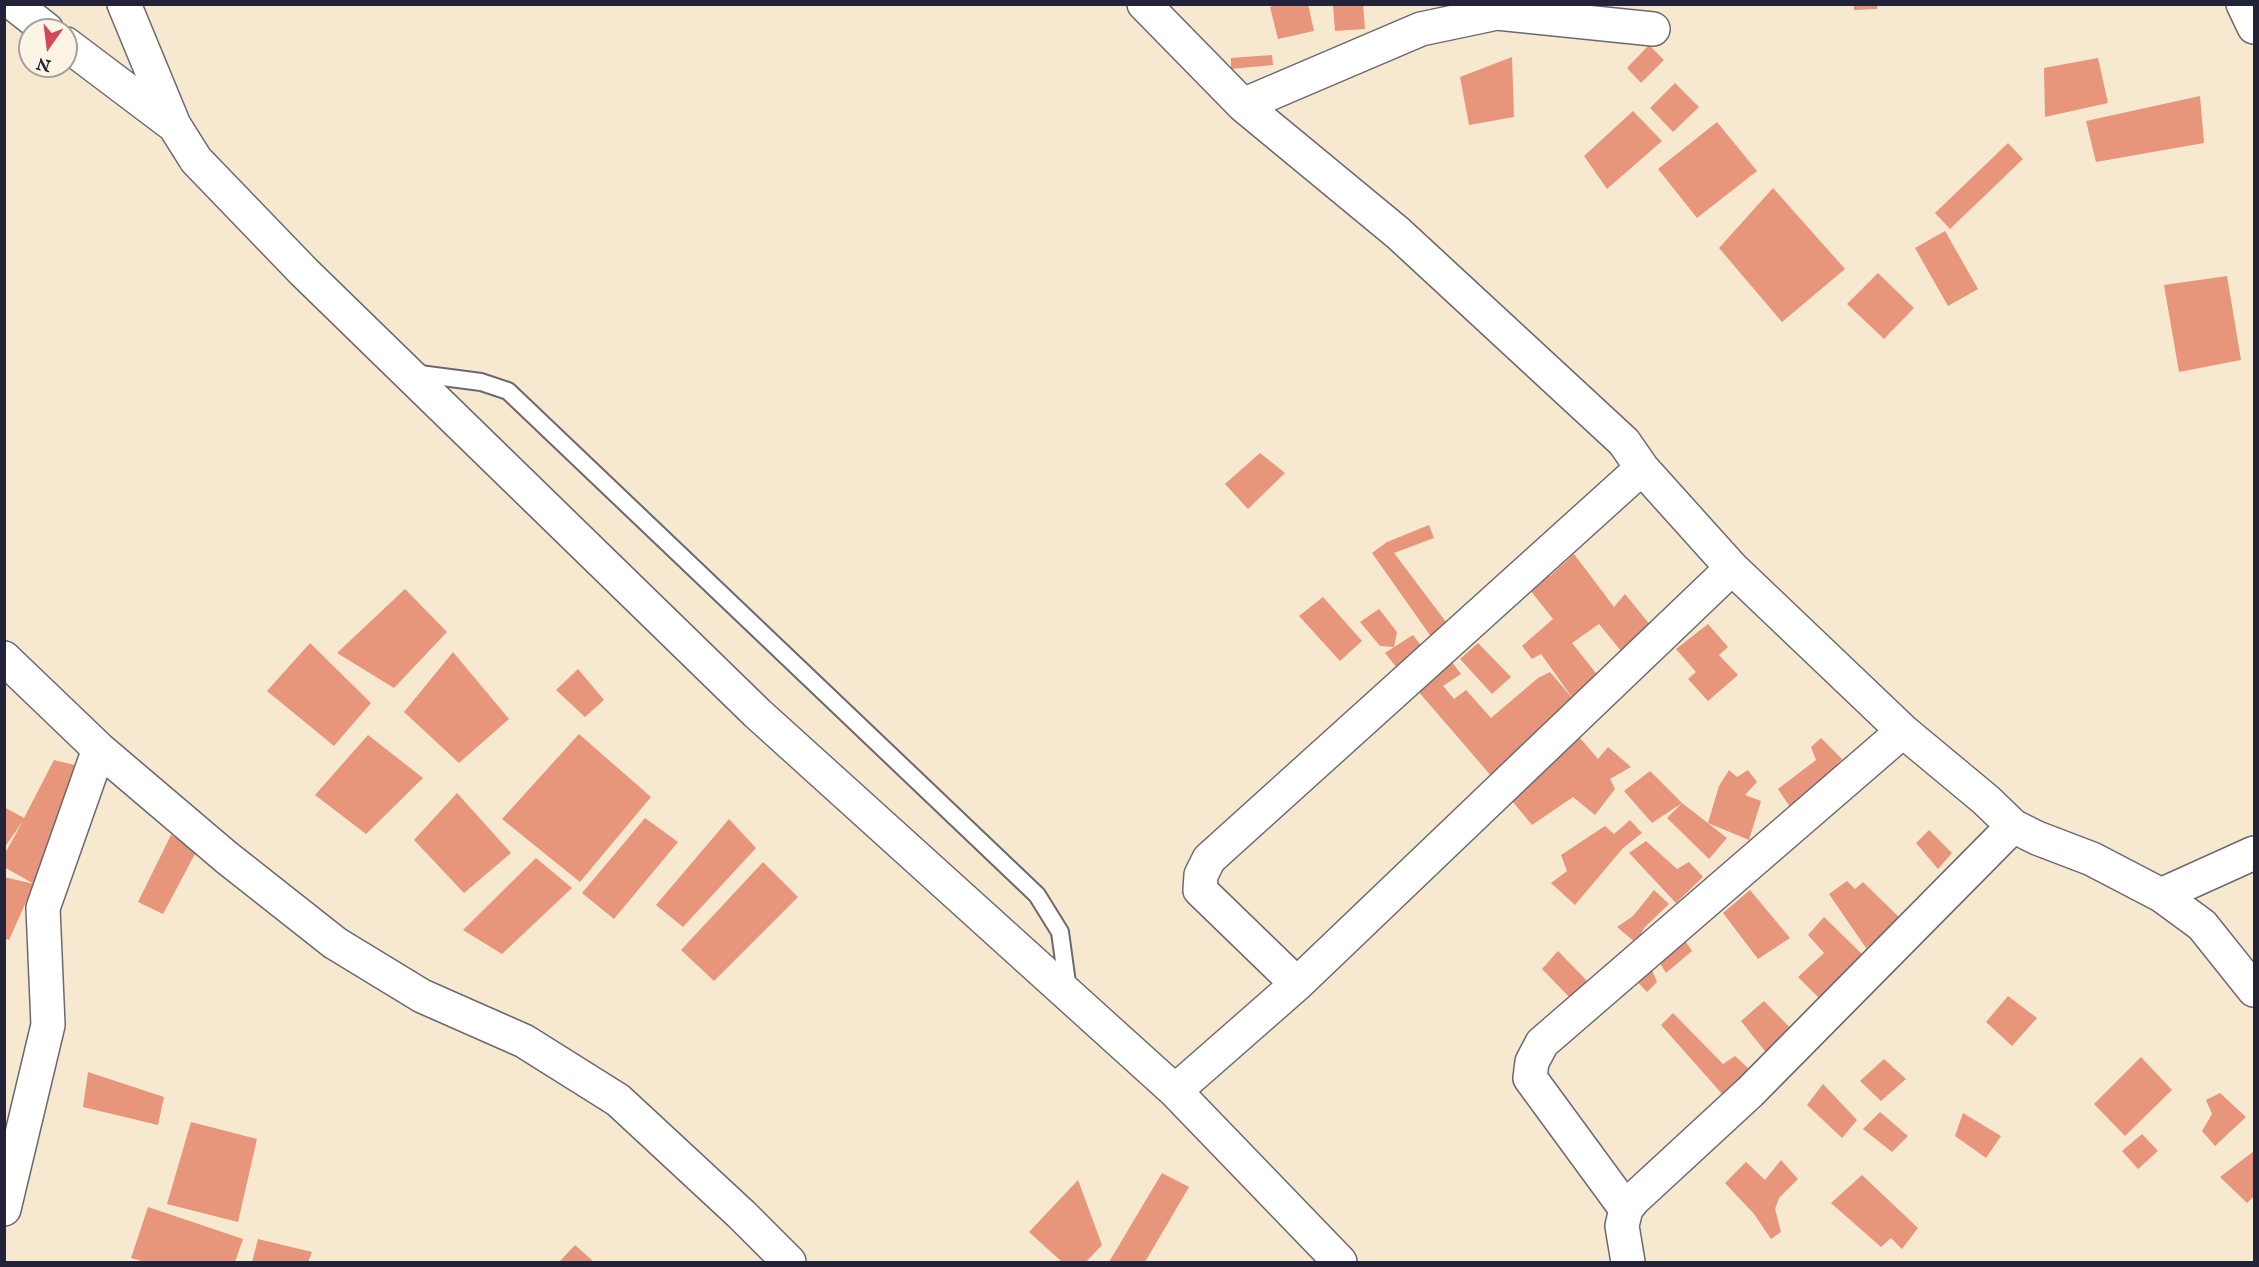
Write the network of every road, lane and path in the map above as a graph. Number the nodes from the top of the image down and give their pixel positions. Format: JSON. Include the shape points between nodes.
{"nodes":[{"id":1,"x":14,"y":4,"type":"edge"},
{"id":2,"x":124,"y":4,"type":"edge"},
{"id":3,"x":1144,"y":4,"type":"edge"},
{"id":4,"x":2243,"y":4,"type":"edge"},
{"id":5,"x":32,"y":18,"type":"edge"},
{"id":6,"x":2254,"y":27,"type":"edge"},
{"id":7,"x":1653,"y":28,"type":"dead end"},
{"id":8,"x":78,"y":53,"type":"edge"},
{"id":9,"x":1243,"y":105,"type":"junction"},
{"id":10,"x":174,"y":125,"type":"junction"},
{"id":11,"x":406,"y":372,"type":"junction"},
{"id":12,"x":1642,"y":468,"type":"junction"},
{"id":13,"x":1732,"y":568,"type":"junction"},
{"id":14,"x":4,"y":658,"type":"edge"},
{"id":15,"x":1903,"y":731,"type":"junction"},
{"id":16,"x":99,"y":748,"type":"junction"},
{"id":17,"x":2013,"y":826,"type":"junction"},
{"id":18,"x":2254,"y":853,"type":"edge"},
{"id":19,"x":2161,"y":895,"type":"junction"},
{"id":20,"x":1297,"y":984,"type":"junction"},
{"id":21,"x":2254,"y":990,"type":"edge"},
{"id":22,"x":1068,"y":994,"type":"junction"},
{"id":23,"x":1175,"y":1091,"type":"junction"},
{"id":24,"x":4,"y":1209,"type":"edge"},
{"id":25,"x":1626,"y":1209,"type":"junction"},
{"id":26,"x":789,"y":1263,"type":"edge"},
{"id":27,"x":1340,"y":1263,"type":"edge"},
{"id":28,"x":1628,"y":1263,"type":"edge"}],
"edges":[{"from":1,"to":5,"type":"street"},
{"from":2,"to":10,"type":"street"},
{"from":3,"to":9,"type":"street"},
{"from":4,"to":6,"type":"street"},
{"from":7,"to":9,"type":"street","via":[[1497,13],[1421,29]]},
{"from":8,"to":10,"type":"street"},
{"from":9,"to":12,"type":"street","via":[[1398,233],[1624,442]]},
{"from":10,"to":11,"type":"street","via":[[196,160]]},
{"from":11,"to":22,"type":"street","via":[[757,713]]},
{"from":11,"to":22,"type":"lane","via":[[481,382],[508,391],[1037,895],[1060,932]]},
{"from":12,"to":13,"type":"street"},
{"from":12,"to":20,"type":"street","via":[[1209,859],[1201,875],[1200,890]]},
{"from":13,"to":15,"type":"street"},
{"from":13,"to":20,"type":"street"},
{"from":14,"to":16,"type":"street"},
{"from":15,"to":17,"type":"street"},
{"from":15,"to":25,"type":"street","via":[[1542,1043],[1532,1062],[1530,1078]]},
{"from":16,"to":24,"type":"street","via":[[43,908],[48,1025]]},
{"from":16,"to":26,"type":"street","via":[[226,857],[335,943],[422,996],[524,1041],[618,1100]]},
{"from":17,"to":19,"type":"street","via":[[2092,859]]},
{"from":17,"to":25,"type":"street","via":[[1750,1092]]},
{"from":18,"to":19,"type":"street"},
{"from":19,"to":21,"type":"street","via":[[2202,925]]},
{"from":20,"to":23,"type":"street"},
{"from":22,"to":23,"type":"street"},
{"from":23,"to":27,"type":"street"},
{"from":25,"to":28,"type":"street","via":[[1622,1226]]}]}
